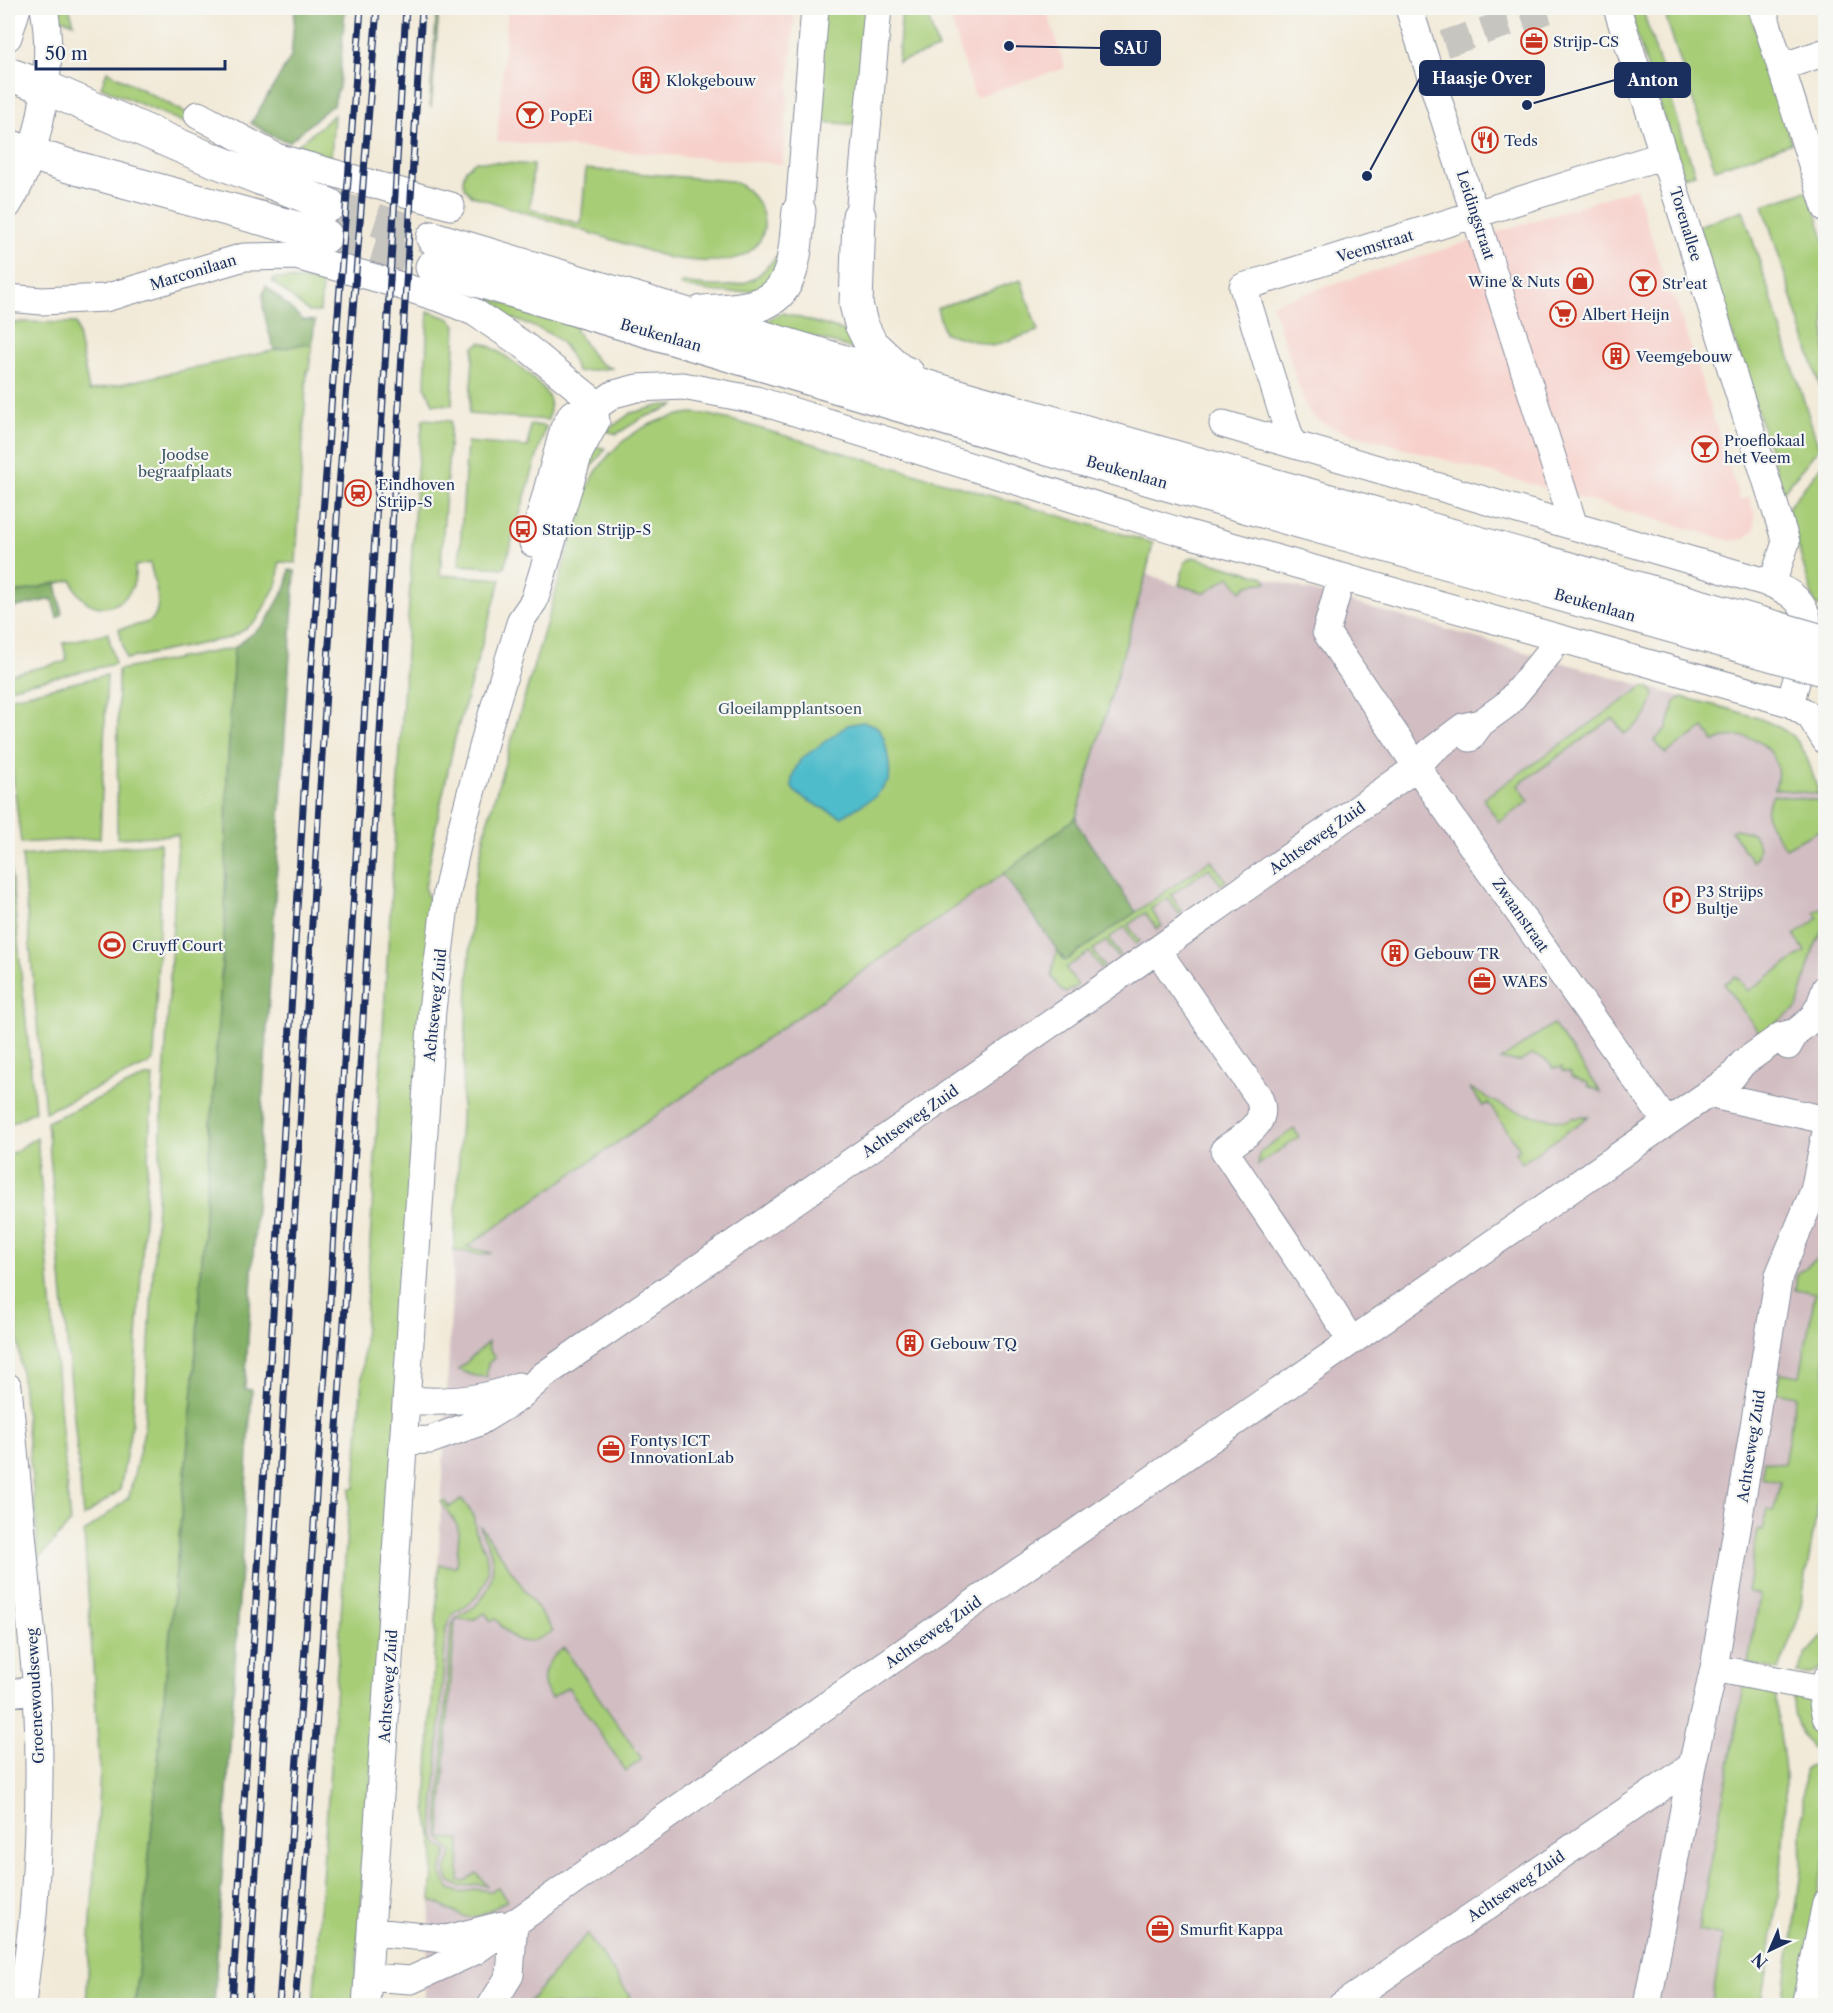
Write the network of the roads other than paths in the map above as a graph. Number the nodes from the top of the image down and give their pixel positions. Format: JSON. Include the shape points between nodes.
{"nodes":[{"id":1,"x":17,"y":8,"type":"edge"},
{"id":2,"x":44,"y":8,"type":"edge"},
{"id":3,"x":815,"y":8,"type":"edge"},
{"id":4,"x":878,"y":8,"type":"edge"},
{"id":5,"x":1409,"y":8,"type":"edge"},
{"id":6,"x":1617,"y":8,"type":"edge"},
{"id":7,"x":1762,"y":8,"type":"edge"},
{"id":8,"x":8,"y":37,"type":"edge"},
{"id":9,"x":1826,"y":52,"type":"edge"},
{"id":10,"x":1781,"y":67,"type":"junction"},
{"id":11,"x":8,"y":74,"type":"edge"},
{"id":12,"x":47,"y":88,"type":"junction"},
{"id":13,"x":198,"y":115,"type":"dead end"},
{"id":14,"x":230,"y":134,"type":"junction"},
{"id":15,"x":19,"y":150,"type":"edge"},
{"id":16,"x":1664,"y":155,"type":"junction"},
{"id":17,"x":203,"y":156,"type":"junction"},
{"id":18,"x":8,"y":205,"type":"edge"},
{"id":19,"x":451,"y":206,"type":"dead end"},
{"id":20,"x":1826,"y":208,"type":"edge"},
{"id":21,"x":799,"y":211,"type":"joint"},
{"id":22,"x":1476,"y":214,"type":"junction"},
{"id":23,"x":860,"y":216,"type":"joint"},
{"id":24,"x":8,"y":297,"type":"edge"},
{"id":25,"x":687,"y":314,"type":"junction"},
{"id":26,"x":948,"y":393,"type":"junction"},
{"id":27,"x":595,"y":406,"type":"junction"},
{"id":28,"x":1223,"y":424,"type":"dead end"},
{"id":29,"x":1292,"y":444,"type":"junction"},
{"id":30,"x":1574,"y":526,"type":"junction"},
{"id":31,"x":1524,"y":570,"type":"junction"},
{"id":32,"x":1341,"y":578,"type":"junction"},
{"id":33,"x":1772,"y":584,"type":"junction"},
{"id":34,"x":1555,"y":637,"type":"junction"},
{"id":35,"x":1826,"y":642,"type":"edge"},
{"id":36,"x":1826,"y":670,"type":"edge"},
{"id":37,"x":1790,"y":703,"type":"junction"},
{"id":38,"x":1826,"y":741,"type":"edge"},
{"id":39,"x":1417,"y":767,"type":"junction"},
{"id":40,"x":1157,"y":950,"type":"junction"},
{"id":41,"x":1826,"y":988,"type":"edge"},
{"id":42,"x":1708,"y":1094,"type":"junction"},
{"id":43,"x":1826,"y":1120,"type":"edge"},
{"id":44,"x":1666,"y":1122,"type":"junction"},
{"id":45,"x":1826,"y":1132,"type":"edge"},
{"id":46,"x":1351,"y":1341,"type":"junction"},
{"id":47,"x":544,"y":1375,"type":"junction"},
{"id":48,"x":8,"y":1387,"type":"edge"},
{"id":49,"x":408,"y":1400,"type":"junction"},
{"id":50,"x":405,"y":1441,"type":"junction"},
{"id":51,"x":1714,"y":1668,"type":"junction"},
{"id":52,"x":1824,"y":1684,"type":"edge"},
{"id":53,"x":38,"y":1690,"type":"junction"},
{"id":54,"x":8,"y":1694,"type":"edge"},
{"id":55,"x":1826,"y":1717,"type":"edge"},
{"id":56,"x":1692,"y":1766,"type":"junction"},
{"id":57,"x":1826,"y":1903,"type":"edge"},
{"id":58,"x":514,"y":1922,"type":"junction"},
{"id":59,"x":372,"y":1932,"type":"junction"},
{"id":60,"x":368,"y":1977,"type":"junction"},
{"id":61,"x":22,"y":2006,"type":"edge"},
{"id":62,"x":366,"y":2006,"type":"edge"},
{"id":63,"x":491,"y":2006,"type":"edge"},
{"id":64,"x":1341,"y":2006,"type":"edge"},
{"id":65,"x":1647,"y":2006,"type":"edge"},
{"id":66,"x":1805,"y":2006,"type":"edge"}],
"edges":[{"from":1,"to":8,"type":"street"},
{"from":2,"to":12,"type":"street"},
{"from":3,"to":21,"type":"street"},
{"from":4,"to":23,"type":"street"},
{"from":5,"to":22,"type":"street","name":"Leidingstraat","via":[[1434,47]]},
{"from":6,"to":16,"type":"street","name":"Torenallee"},
{"from":7,"to":10,"type":"street"},
{"from":9,"to":10,"type":"street"},
{"from":10,"to":20,"type":"street"},
{"from":11,"to":12,"type":"main road"},
{"from":12,"to":15,"type":"street"},
{"from":12,"to":17,"type":"main road"},
{"from":13,"to":14,"type":"street"},
{"from":14,"to":17,"type":"street"},
{"from":14,"to":19,"type":"street","via":[[276,157]]},
{"from":15,"to":17,"type":"main road","via":[[328,220]]},
{"from":15,"to":18,"type":"street","via":[[15,193]]},
{"from":16,"to":22,"type":"street","name":"Veemstraat"},
{"from":16,"to":33,"type":"street","name":"Torenallee","via":[[1786,542]]},
{"from":21,"to":25,"type":"main road","via":[[792,270],[781,290],[766,303],[747,308]]},
{"from":22,"to":29,"type":"street","name":"Veemstraat","via":[[1243,287]]},
{"from":22,"to":30,"type":"street","name":"Leidingstraat"},
{"from":23,"to":26,"type":"main road","via":[[856,304],[871,345],[899,370]]},
{"from":24,"to":27,"type":"street","name":"Marconilaan","via":[[42,301],[105,298],[244,257],[296,256],[376,278],[474,312],[525,346]]},
{"from":25,"to":26,"type":"main road","name":"Beukenlaan"},
{"from":25,"to":31,"type":"main road","name":"Beukenlaan","via":[[442,250],[1147,478]]},
{"from":26,"to":31,"type":"main road","name":"Beukenlaan"},
{"from":27,"to":32,"type":"street","via":[[623,390],[654,386],[683,386],[756,400]]},
{"from":27,"to":49,"type":"street","name":"Achtseweg Zuid","via":[[596,421],[579,453],[534,601],[521,620],[488,728],[446,897],[432,1010]]},
{"from":28,"to":29,"type":"street"},
{"from":29,"to":30,"type":"street"},
{"from":30,"to":33,"type":"street"},
{"from":31,"to":35,"type":"main road","name":"Beukenlaan","bridge":true},
{"from":31,"to":36,"type":"main road","name":"Beukenlaan","bridge":true},
{"from":32,"to":34,"type":"street"},
{"from":32,"to":39,"type":"street","via":[[1326,633]]},
{"from":33,"to":37,"type":"street","via":[[1792,593],[1806,615]]},
{"from":34,"to":37,"type":"street"},
{"from":34,"to":39,"type":"street","name":"Achtseweg Zuid","via":[[1549,653],[1507,704],[1481,723],[1462,727]]},
{"from":37,"to":38,"type":"street","via":[[1810,716]]},
{"from":39,"to":40,"type":"street","name":"Achtseweg Zuid"},
{"from":39,"to":44,"type":"street","name":"Zwaanstraat"},
{"from":40,"to":46,"type":"street","via":[[1263,1108],[1253,1128],[1224,1150]]},
{"from":40,"to":47,"type":"street","name":"Achtseweg Zuid"},
{"from":41,"to":42,"type":"street","name":"Achtseweg Zuid","via":[[1812,1019],[1743,1063],[1732,1077]]},
{"from":42,"to":43,"type":"street"},
{"from":42,"to":44,"type":"street","name":"Achtseweg Zuid"},
{"from":44,"to":46,"type":"street","name":"Achtseweg Zuid"},
{"from":45,"to":51,"type":"street","name":"Achtseweg Zuid","via":[[1814,1191],[1779,1275]]},
{"from":46,"to":58,"type":"street","name":"Achtseweg Zuid"},
{"from":47,"to":49,"type":"street","name":"Achtseweg Zuid","via":[[498,1395],[432,1402]]},
{"from":47,"to":50,"type":"street","name":"Achtseweg Zuid","via":[[518,1398],[477,1423],[430,1440]]},
{"from":48,"to":53,"type":"street","name":"Groenewoudseweg"},
{"from":49,"to":50,"type":"street","name":"Achtseweg Zuid"},
{"from":50,"to":59,"type":"street","name":"Achtseweg Zuid"},
{"from":51,"to":52,"type":"street"},
{"from":51,"to":56,"type":"street","name":"Achtseweg Zuid"},
{"from":52,"to":55,"type":"street","via":[[1822,1704]]},
{"from":53,"to":54,"type":"street"},
{"from":53,"to":61,"type":"street","name":"Groenewoudseweg","via":[[39,1816]]},
{"from":56,"to":64,"type":"street","name":"Achtseweg Zuid"},
{"from":56,"to":65,"type":"street","name":"Achtseweg Zuid"},
{"from":57,"to":66,"type":"street"},
{"from":58,"to":59,"type":"street","name":"Achtseweg Zuid","via":[[446,1939]]},
{"from":58,"to":60,"type":"street","name":"Achtseweg Zuid","via":[[475,1951],[411,1980]]},
{"from":58,"to":63,"type":"street","via":[[510,1975]]},
{"from":59,"to":60,"type":"street","name":"Achtseweg Zuid"},
{"from":60,"to":62,"type":"street","name":"Achtseweg Zuid"}]}
